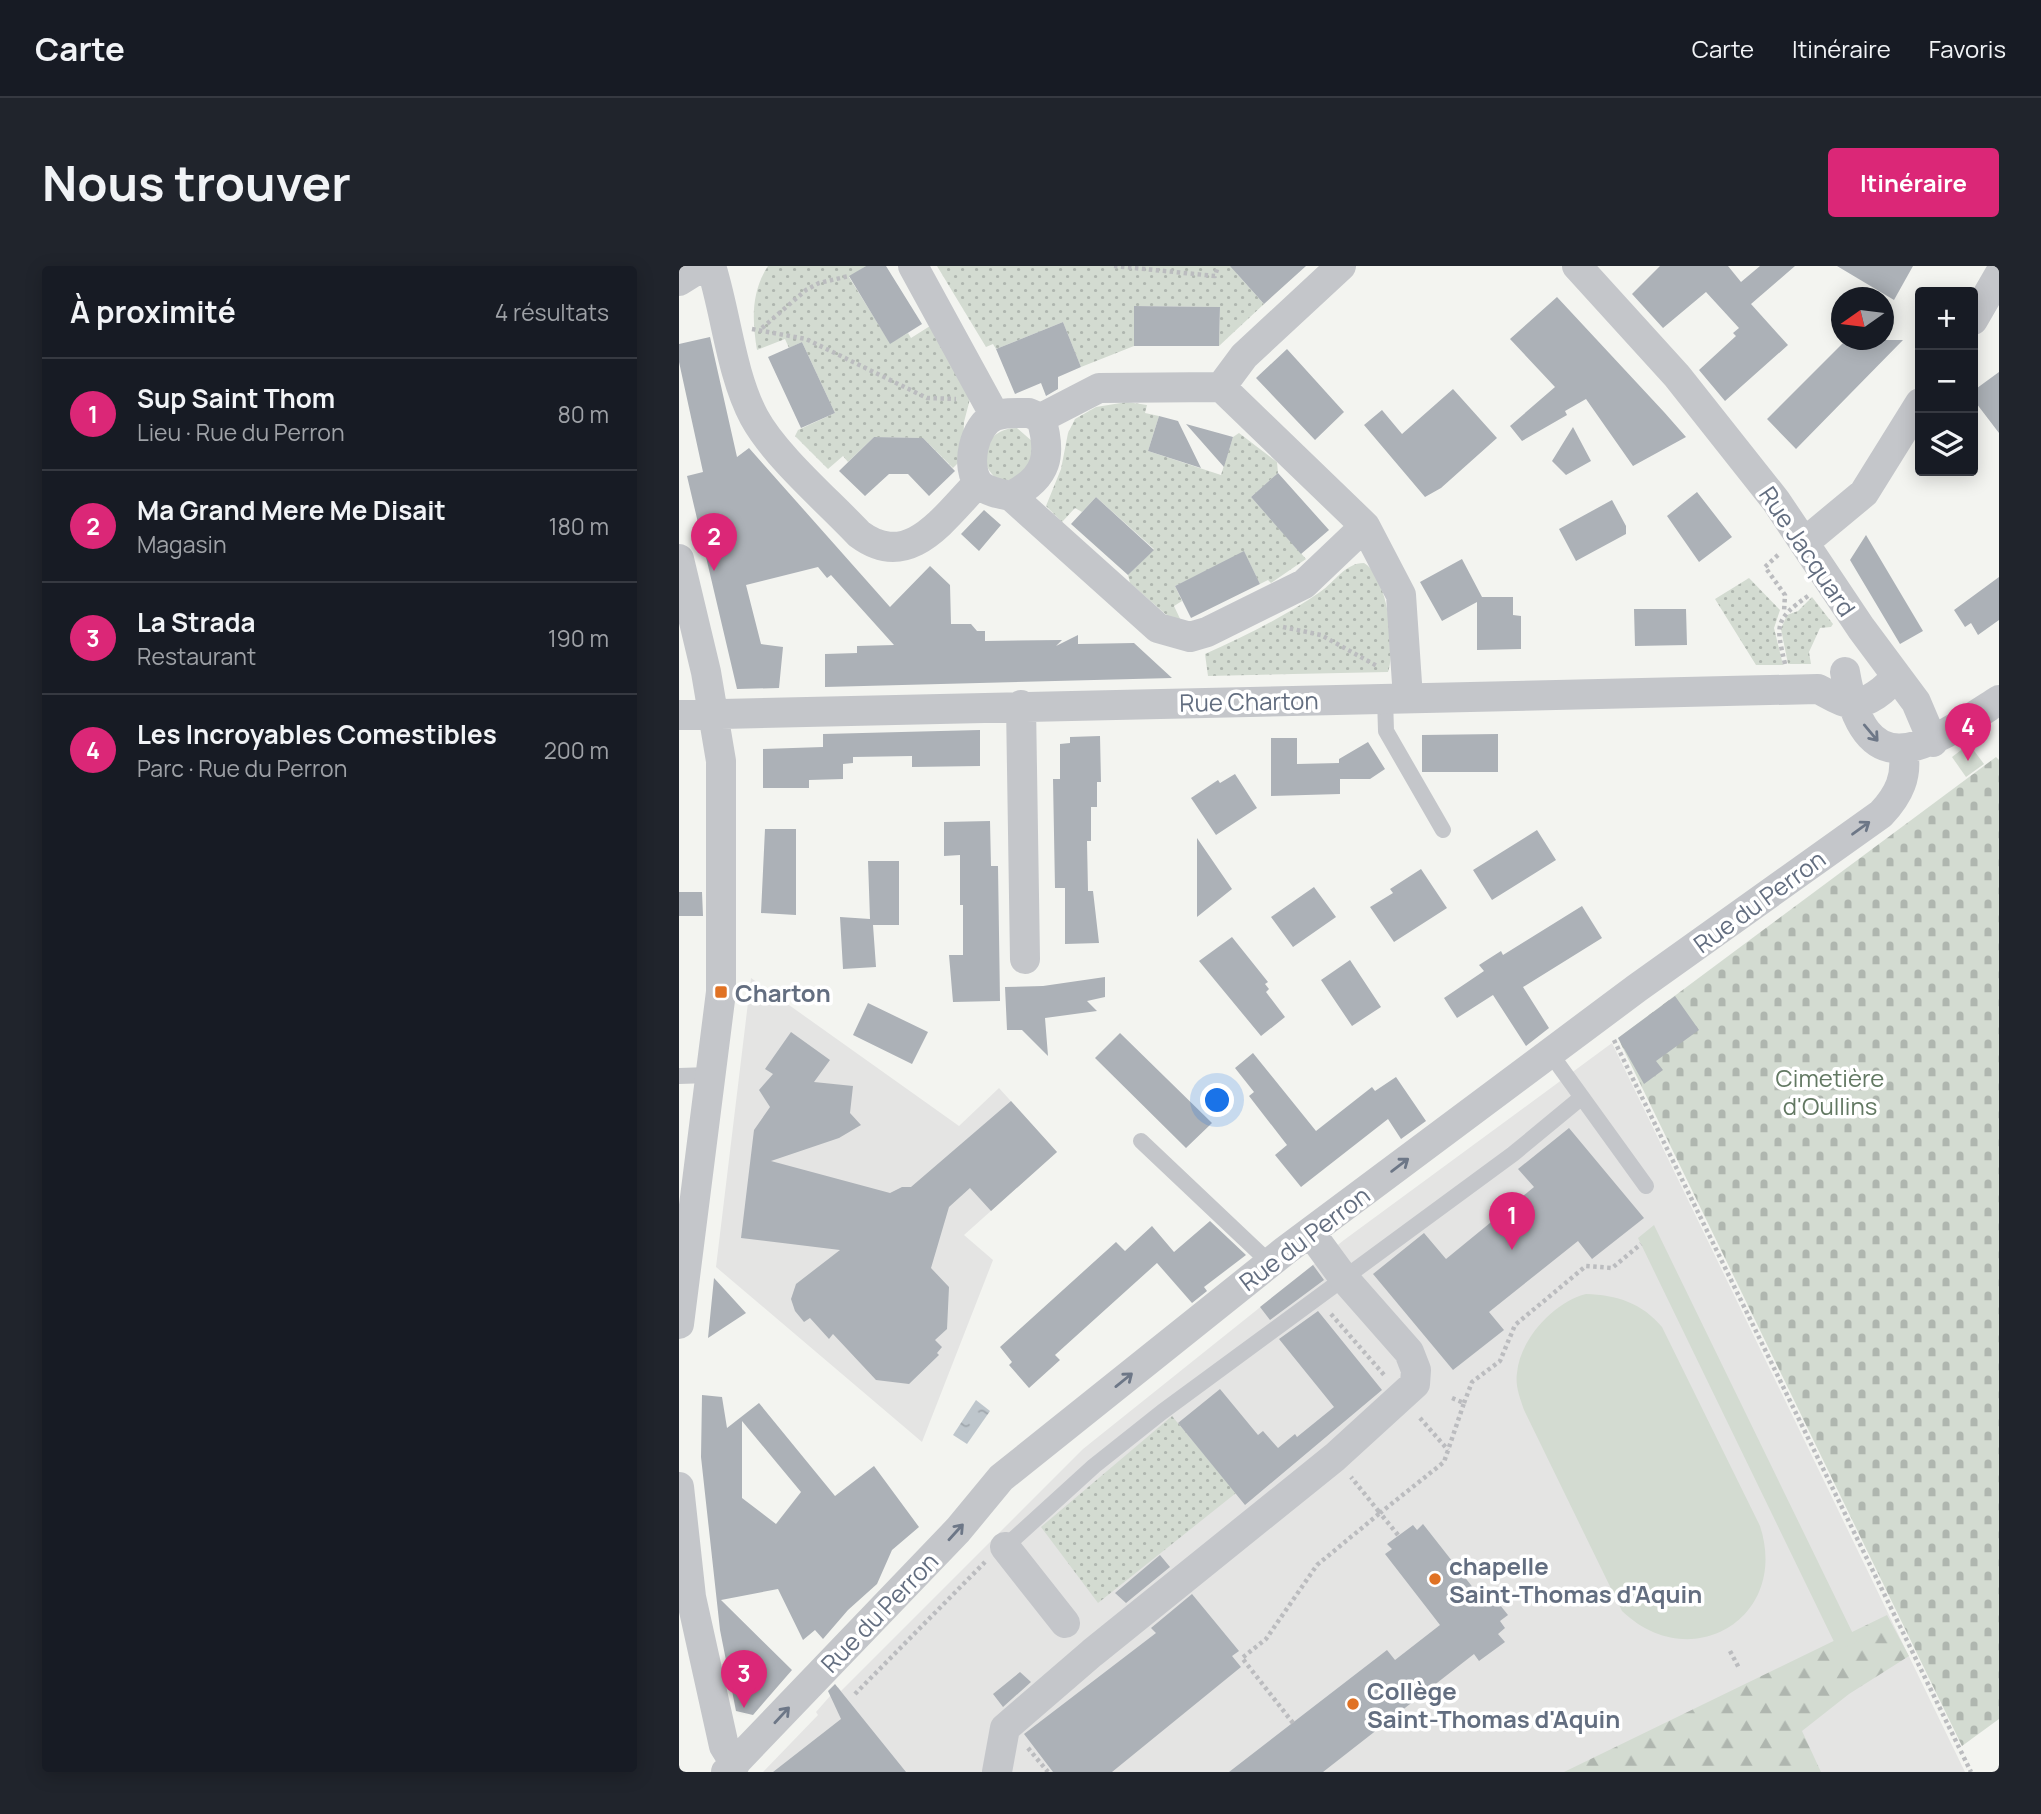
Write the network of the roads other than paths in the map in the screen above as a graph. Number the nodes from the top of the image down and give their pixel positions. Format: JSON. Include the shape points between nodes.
{"nodes":[{"id":1,"x":703,"y":266,"type":"edge"},
{"id":2,"x":711,"y":266,"type":"edge"},
{"id":3,"x":913,"y":266,"type":"edge"},
{"id":4,"x":1341,"y":266,"type":"edge"},
{"id":5,"x":1577,"y":266,"type":"edge"},
{"id":6,"x":1999,"y":275,"type":"edge"},
{"id":7,"x":679,"y":281,"type":"edge"},
{"id":8,"x":1978,"y":311,"type":"edge"},
{"id":9,"x":1221,"y":387,"type":"junction"},
{"id":10,"x":989,"y":404,"type":"junction"},
{"id":11,"x":1915,"y":411,"type":"edge"},
{"id":12,"x":1041,"y":418,"type":"junction"},
{"id":13,"x":978,"y":484,"type":"junction"},
{"id":14,"x":1011,"y":496,"type":"junction"},
{"id":15,"x":1365,"y":526,"type":"junction"},
{"id":16,"x":1794,"y":546,"type":"junction"},
{"id":17,"x":679,"y":559,"type":"edge"},
{"id":18,"x":1861,"y":628,"type":"junction"},
{"id":19,"x":1845,"y":672,"type":"junction"},
{"id":20,"x":1896,"y":675,"type":"junction"},
{"id":21,"x":1392,"y":688,"type":"junction"},
{"id":22,"x":1818,"y":689,"type":"junction"},
{"id":23,"x":1999,"y":700,"type":"edge"},
{"id":24,"x":1850,"y":704,"type":"junction"},
{"id":25,"x":1021,"y":705,"type":"junction"},
{"id":26,"x":713,"y":713,"type":"junction"},
{"id":27,"x":679,"y":715,"type":"edge"},
{"id":28,"x":1933,"y":742,"type":"junction"},
{"id":29,"x":1903,"y":750,"type":"junction"},
{"id":30,"x":1443,"y":830,"type":"dead end"},
{"id":31,"x":1025,"y":959,"type":"dead end"},
{"id":32,"x":1551,"y":1053,"type":"junction"},
{"id":33,"x":709,"y":1075,"type":"junction"},
{"id":34,"x":679,"y":1076,"type":"edge"},
{"id":35,"x":1582,"y":1097,"type":"junction"},
{"id":36,"x":1141,"y":1141,"type":"dead end"},
{"id":37,"x":1646,"y":1186,"type":"dead end"},
{"id":38,"x":1310,"y":1232,"type":"junction"},
{"id":39,"x":1270,"y":1263,"type":"junction"},
{"id":40,"x":1343,"y":1277,"type":"junction"},
{"id":41,"x":679,"y":1324,"type":"edge"},
{"id":42,"x":679,"y":1487,"type":"edge"},
{"id":43,"x":1005,"y":1546,"type":"joint"},
{"id":44,"x":1079,"y":1637,"type":"junction"},
{"id":45,"x":731,"y":1768,"type":"edge"},
{"id":46,"x":997,"y":1772,"type":"edge"}],
"edges":[{"from":1,"to":7,"type":"street"},
{"from":2,"to":13,"type":"street","via":[[754,417],[859,534],[873,544],[904,548],[918,542]]},
{"from":3,"to":10,"type":"street"},
{"from":4,"to":9,"type":"street","via":[[1244,356]]},
{"from":5,"to":16,"type":"street","name":"Rue Jacquard","via":[[1677,376]]},
{"from":6,"to":8,"type":"street"},
{"from":9,"to":12,"type":"street","via":[[1099,388]]},
{"from":9,"to":15,"type":"street"},
{"from":10,"to":12,"type":"street"},
{"from":10,"to":13,"type":"street","via":[[976,438],[973,471]]},
{"from":11,"to":16,"type":"street","via":[[1864,493]]},
{"from":12,"to":14,"type":"street","via":[[1046,459],[1038,477]]},
{"from":13,"to":14,"type":"street"},
{"from":14,"to":15,"type":"street","via":[[1158,628],[1190,637],[1304,584]]},
{"from":15,"to":21,"type":"street","via":[[1401,595]]},
{"from":16,"to":18,"type":"street","name":"Rue Jacquard"},
{"from":17,"to":26,"type":"street"},
{"from":18,"to":19,"type":"street"},
{"from":18,"to":20,"type":"street","name":"Rue Jacquard"},
{"from":19,"to":22,"type":"street"},
{"from":19,"to":24,"type":"street"},
{"from":20,"to":24,"type":"street","via":[[1890,685]]},
{"from":20,"to":28,"type":"street","name":"Rue Jacquard","via":[[1916,702]]},
{"from":21,"to":22,"type":"street","name":"Rue Charton"},
{"from":21,"to":25,"type":"street","name":"Rue Charton"},
{"from":21,"to":30,"type":"lane","via":[[1386,731]]},
{"from":22,"to":24,"type":"street","name":"Rue Charton"},
{"from":23,"to":28,"type":"street"},
{"from":24,"to":29,"type":"street","one_way":true,"via":[[1872,737],[1884,746]]},
{"from":25,"to":26,"type":"street","name":"Rue Charton"},
{"from":25,"to":31,"type":"street"},
{"from":26,"to":27,"type":"street","name":"Rue Charton"},
{"from":26,"to":33,"type":"street","via":[[721,761],[721,992]]},
{"from":28,"to":29,"type":"street"},
{"from":32,"to":29,"type":"street","name":"Rue du Perron","one_way":true,"via":[[1881,814],[1895,799],[1907,769]]},
{"from":32,"to":35,"type":"lane"},
{"from":38,"to":32,"type":"street","name":"Rue du Perron","one_way":true},
{"from":33,"to":34,"type":"lane"},
{"from":33,"to":41,"type":"street"},
{"from":35,"to":37,"type":"lane"},
{"from":35,"to":40,"type":"lane","via":[[1513,1154]]},
{"from":36,"to":39,"type":"lane"},
{"from":38,"to":39,"type":"street","name":"Rue du Perron"},
{"from":38,"to":40,"type":"street"},
{"from":45,"to":39,"type":"street","name":"Rue du Perron","one_way":true,"via":[[958,1530],[1001,1478]]},
{"from":40,"to":43,"type":"lane","via":[[1113,1450]]},
{"from":40,"to":44,"type":"street","via":[[1409,1352],[1416,1370],[1415,1384],[1335,1457]]},
{"from":42,"to":45,"type":"street","via":[[691,1597]]},
{"from":43,"to":44,"type":"street"},
{"from":44,"to":46,"type":"street","via":[[1005,1728]]}]}
